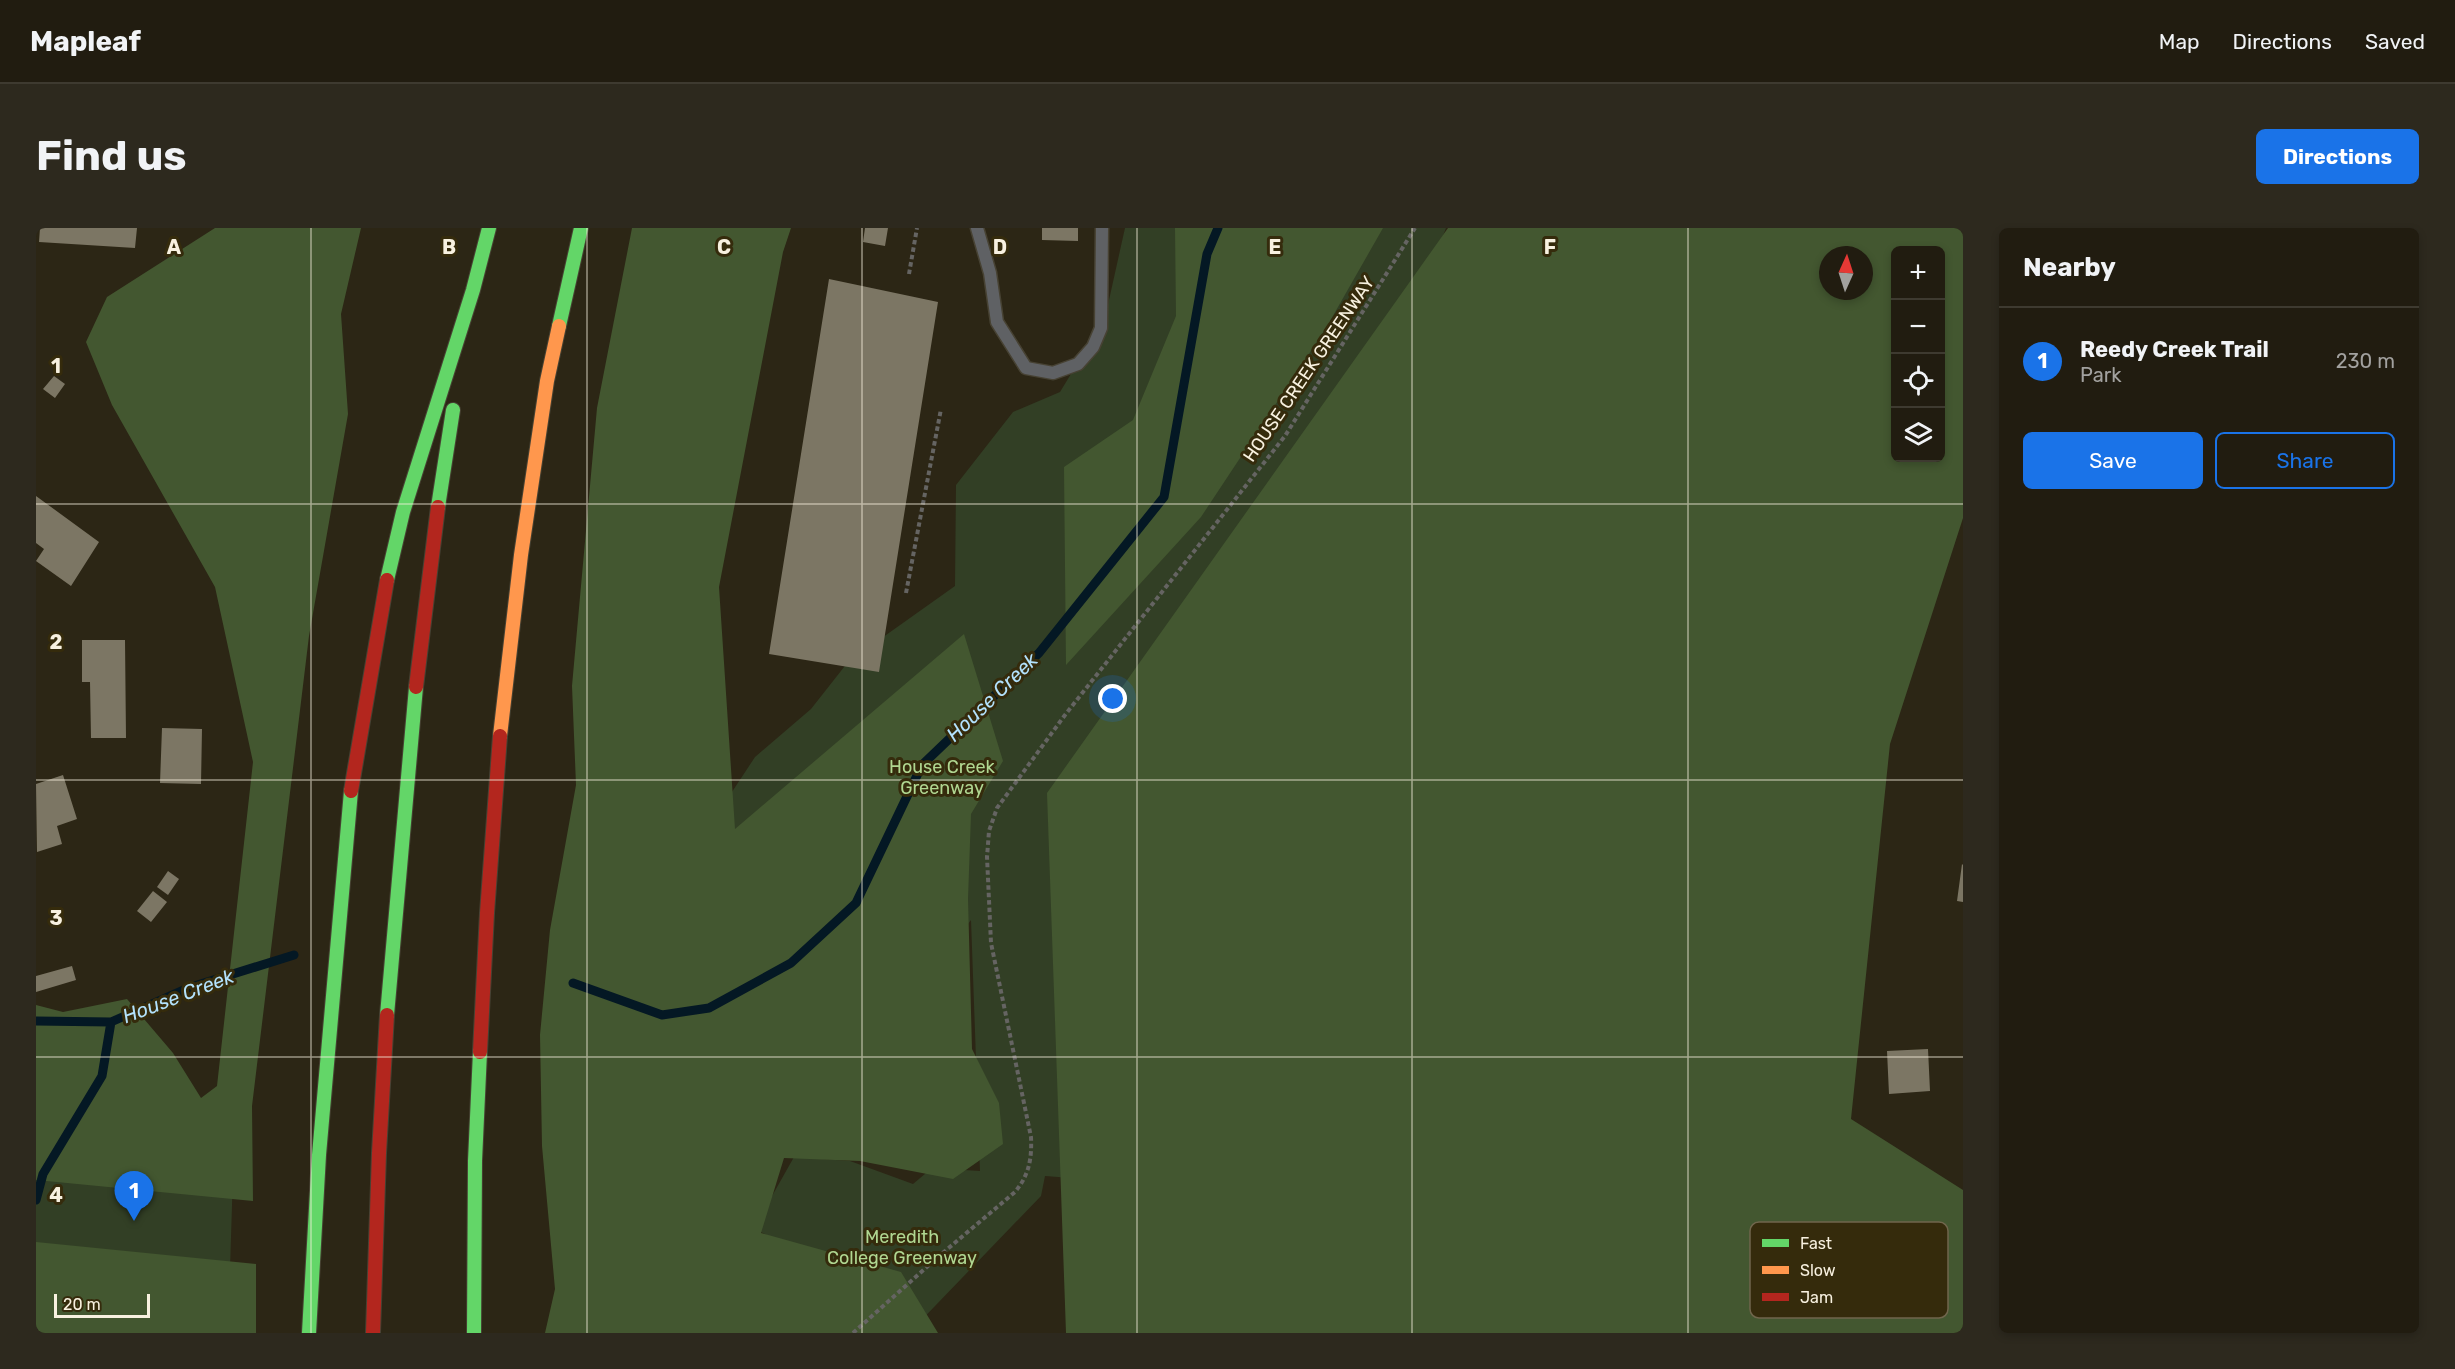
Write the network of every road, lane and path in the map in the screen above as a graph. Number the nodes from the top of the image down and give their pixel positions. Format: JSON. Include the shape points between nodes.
{"nodes":[{"id":1,"x":489,"y":228,"type":"edge"},
{"id":2,"x":581,"y":228,"type":"edge"},
{"id":3,"x":917,"y":228,"type":"edge"},
{"id":4,"x":977,"y":228,"type":"edge"},
{"id":5,"x":1102,"y":228,"type":"edge"},
{"id":6,"x":1415,"y":228,"type":"edge"},
{"id":7,"x":909,"y":274,"type":"dead end"},
{"id":8,"x":472,"y":290,"type":"junction"},
{"id":9,"x":941,"y":409,"type":"dead end"},
{"id":10,"x":906,"y":593,"type":"dead end"},
{"id":11,"x":309,"y":1333,"type":"edge"},
{"id":12,"x":373,"y":1333,"type":"edge"},
{"id":13,"x":474,"y":1333,"type":"edge"},
{"id":14,"x":853,"y":1333,"type":"edge"}],
"edges":[{"from":1,"to":8,"type":"highway"},
{"from":2,"to":13,"type":"highway","via":[[548,381],[520,555],[501,717],[475,1161]]},
{"from":3,"to":7,"type":"path"},
{"from":4,"to":5,"type":"lane","via":[[990,273],[997,322],[1026,368],[1053,373],[1078,364],[1094,347],[1101,328]]},
{"from":6,"to":14,"type":"path","name":"HOUSE CREEK GREENWAY","via":[[1285,436],[997,808],[989,831],[987,858],[991,943],[1031,1137],[1030,1166],[1015,1192]]},
{"from":8,"to":11,"type":"highway","via":[[388,572],[353,773],[321,1132]]},
{"from":8,"to":12,"type":"highway","via":[[438,505],[410,734],[386,1019]]},
{"from":9,"to":10,"type":"path"}]}
